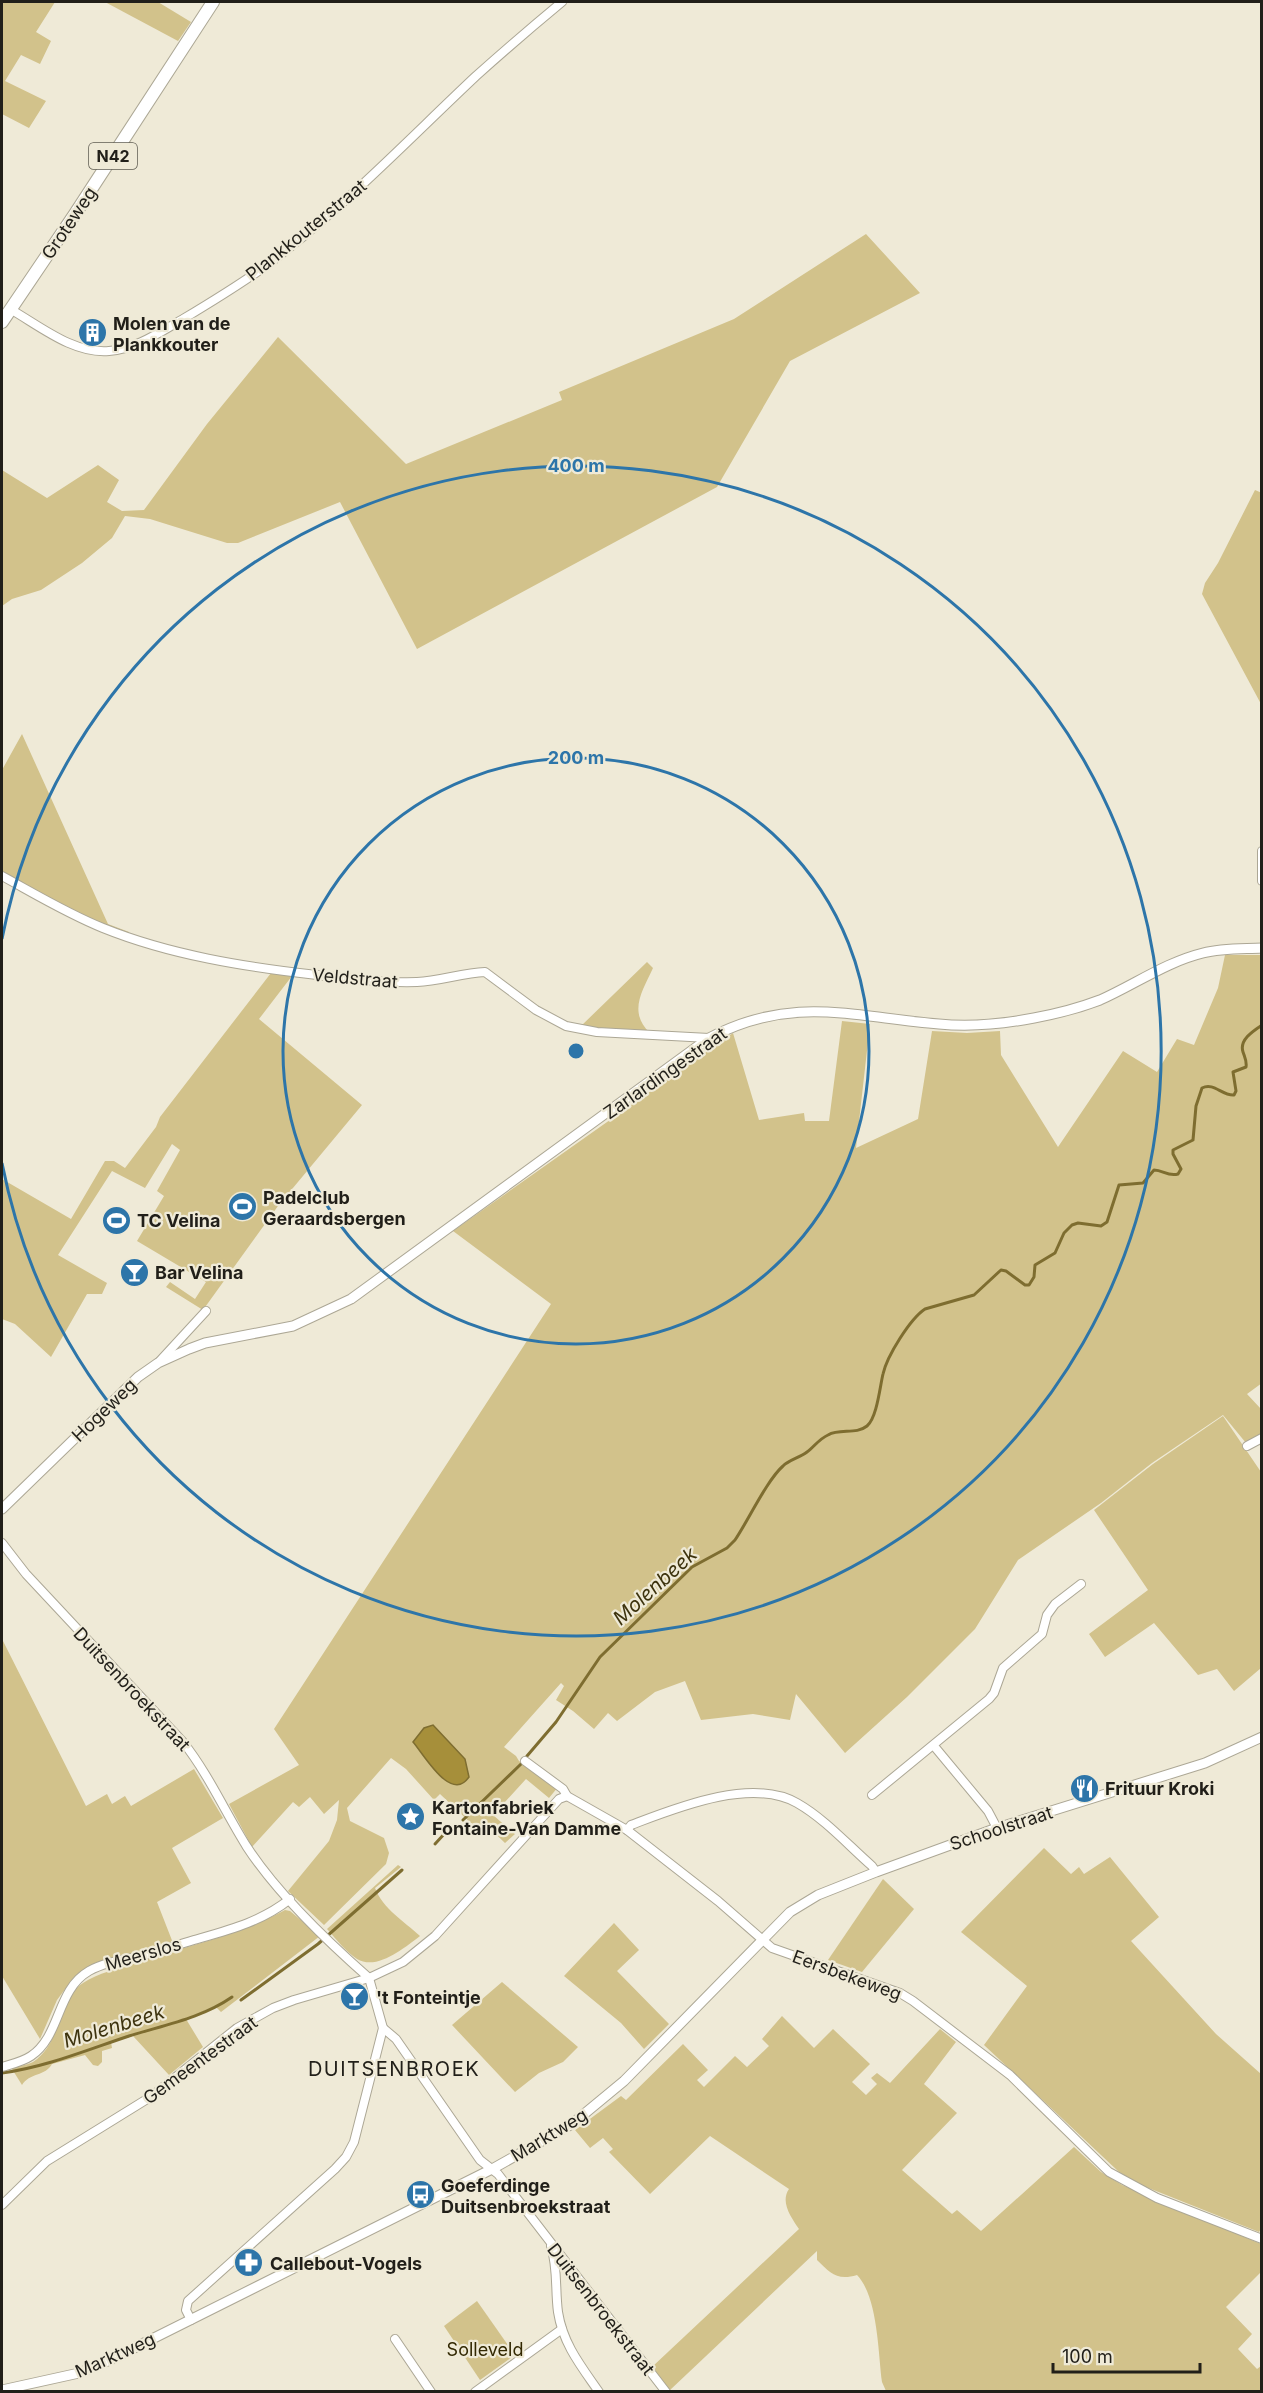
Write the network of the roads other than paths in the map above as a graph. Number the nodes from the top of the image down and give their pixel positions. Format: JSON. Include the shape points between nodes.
{"nodes":[{"id":1,"x":213,"y":2,"type":"edge"},
{"id":2,"x":562,"y":2,"type":"edge"},
{"id":3,"x":10,"y":309,"type":"junction"},
{"id":4,"x":2,"y":322,"type":"edge"},
{"id":5,"x":1262,"y":851,"type":"edge"},
{"id":6,"x":2,"y":876,"type":"edge"},
{"id":7,"x":1262,"y":881,"type":"edge"},
{"id":8,"x":1262,"y":948,"type":"edge"},
{"id":9,"x":709,"y":1038,"type":"junction"},
{"id":10,"x":206,"y":1311,"type":"dead end"},
{"id":11,"x":158,"y":1363,"type":"junction"},
{"id":12,"x":1262,"y":1438,"type":"edge"},
{"id":13,"x":1247,"y":1446,"type":"dead end"},
{"id":14,"x":2,"y":1509,"type":"edge"},
{"id":15,"x":2,"y":1543,"type":"edge"},
{"id":16,"x":1081,"y":1584,"type":"dead end"},
{"id":17,"x":1262,"y":1737,"type":"edge"},
{"id":18,"x":934,"y":1746,"type":"junction"},
{"id":19,"x":525,"y":1761,"type":"dead end"},
{"id":20,"x":872,"y":1795,"type":"dead end"},
{"id":21,"x":567,"y":1796,"type":"junction"},
{"id":22,"x":997,"y":1828,"type":"junction"},
{"id":23,"x":627,"y":1830,"type":"junction"},
{"id":24,"x":876,"y":1872,"type":"junction"},
{"id":25,"x":290,"y":1899,"type":"junction"},
{"id":26,"x":762,"y":1939,"type":"junction"},
{"id":27,"x":369,"y":1978,"type":"junction"},
{"id":28,"x":383,"y":2028,"type":"junction"},
{"id":29,"x":2,"y":2067,"type":"edge"},
{"id":30,"x":494,"y":2168,"type":"junction"},
{"id":31,"x":2,"y":2205,"type":"edge"},
{"id":32,"x":1262,"y":2240,"type":"edge"},
{"id":33,"x":549,"y":2242,"type":"junction"},
{"id":34,"x":191,"y":2320,"type":"junction"},
{"id":35,"x":562,"y":2330,"type":"junction"},
{"id":36,"x":394,"y":2339,"type":"dead end"},
{"id":37,"x":2,"y":2390,"type":"edge"},
{"id":38,"x":431,"y":2391,"type":"edge"},
{"id":39,"x":477,"y":2391,"type":"edge"},
{"id":40,"x":599,"y":2391,"type":"edge"},
{"id":41,"x":666,"y":2391,"type":"edge"}],
"edges":[{"from":1,"to":3,"type":"main road","name":"Groteweg","number":"N42"},
{"from":2,"to":3,"type":"street","name":"Plankkouterstraat","via":[[381,168],[271,262],[146,340],[109,351],[88,350]]},
{"from":3,"to":4,"type":"main road","name":"Groteweg","number":"N42"},
{"from":5,"to":7,"type":"street"},
{"from":6,"to":9,"type":"street","name":"Veldstraat","via":[[101,928],[218,960],[385,981],[438,980],[485,972],[536,1010],[566,1026],[597,1032]]},
{"from":8,"to":9,"type":"street","name":"Zarlardingestraat","via":[[1203,953],[1098,1000],[1034,1018],[940,1025],[847,1013],[784,1012],[752,1019]]},
{"from":9,"to":11,"type":"street","name":"Zarlardingestraat","via":[[351,1299],[293,1326],[205,1343]]},
{"from":10,"to":11,"type":"street","name":"Hogeweg"},
{"from":11,"to":14,"type":"street","name":"Hogeweg","via":[[138,1377]]},
{"from":12,"to":13,"type":"street"},
{"from":15,"to":25,"type":"street","name":"Duitsenbroekstraat","via":[[26,1574],[183,1742],[199,1762],[246,1846]]},
{"from":16,"to":18,"type":"street","via":[[1055,1604],[1042,1634],[1003,1668],[990,1699]]},
{"from":17,"to":22,"type":"street","name":"Schoolstraat","via":[[1205,1763]]},
{"from":18,"to":20,"type":"street"},
{"from":18,"to":22,"type":"street","via":[[988,1811]]},
{"from":19,"to":21,"type":"street","name":"Eersbekeweg"},
{"from":21,"to":23,"type":"street","name":"Eersbekeweg"},
{"from":21,"to":27,"type":"street","name":"Gemeentestraat","via":[[559,1798],[435,1936],[403,1962]]},
{"from":22,"to":24,"type":"street","name":"Schoolstraat"},
{"from":23,"to":24,"type":"street","via":[[631,1825],[709,1799],[747,1794],[778,1797],[811,1813]]},
{"from":23,"to":26,"type":"street","name":"Eersbekeweg"},
{"from":24,"to":26,"type":"street","name":"Marktweg","via":[[804,1902]]},
{"from":25,"to":27,"type":"street","name":"Duitsenbroekstraat"},
{"from":25,"to":29,"type":"street","name":"Meerslos","via":[[251,1923],[87,1972],[63,1999],[43,2045],[21,2062]]},
{"from":26,"to":30,"type":"street","name":"Marktweg","via":[[599,2104],[564,2129]]},
{"from":26,"to":32,"type":"street","name":"Eersbekeweg","via":[[772,1948],[900,1993],[1010,2075],[1109,2172],[1157,2198]]},
{"from":27,"to":28,"type":"street"},
{"from":27,"to":31,"type":"street","name":"Gemeentestraat","via":[[294,2000],[237,2028],[152,2096],[47,2161]]},
{"from":28,"to":30,"type":"street","name":"Duitsenbroekstraat","via":[[392,2034],[480,2160]]},
{"from":28,"to":34,"type":"street","via":[[354,2142],[346,2157],[188,2301],[186,2310]]},
{"from":30,"to":33,"type":"street","name":"Duitsenbroekstraat"},
{"from":30,"to":34,"type":"street","name":"Marktweg"},
{"from":33,"to":35,"type":"street"},
{"from":33,"to":41,"type":"street","name":"Duitsenbroekstraat"},
{"from":34,"to":37,"type":"street","name":"Marktweg","via":[[79,2373]]},
{"from":35,"to":39,"type":"street"},
{"from":35,"to":40,"type":"street","via":[[570,2352]]},
{"from":36,"to":38,"type":"street"}]}
